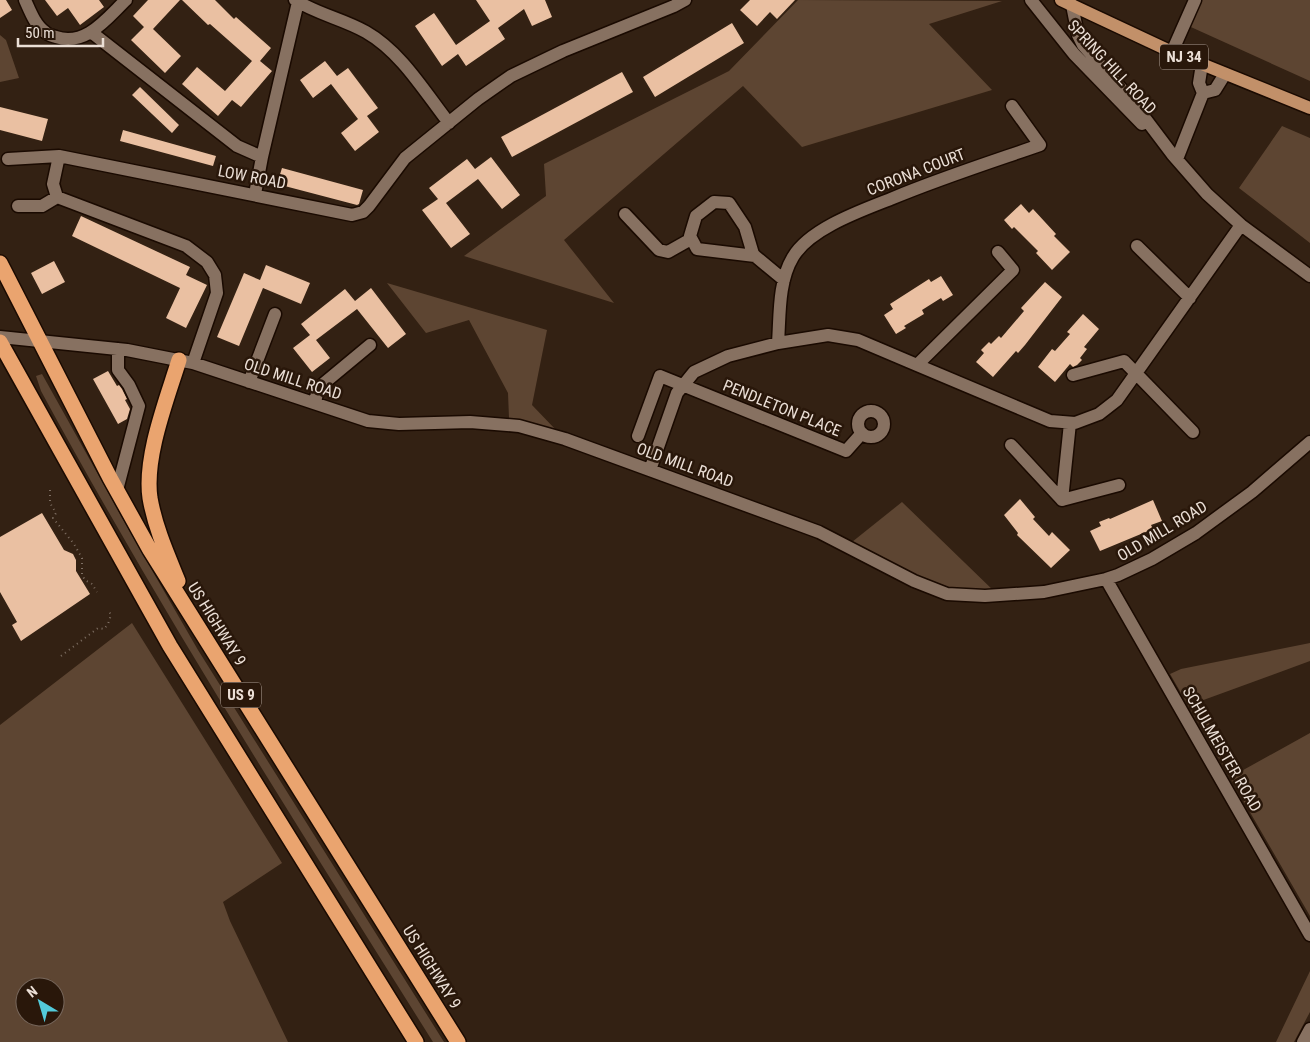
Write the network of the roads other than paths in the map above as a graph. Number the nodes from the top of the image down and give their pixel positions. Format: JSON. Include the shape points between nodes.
{"nodes":[{"id":1,"x":25,"y":0,"type":"edge"},
{"id":2,"x":126,"y":0,"type":"edge"},
{"id":3,"x":1031,"y":0,"type":"edge"},
{"id":4,"x":1195,"y":0,"type":"edge"},
{"id":5,"x":297,"y":1,"type":"edge"},
{"id":6,"x":676,"y":2,"type":"edge"},
{"id":7,"x":1067,"y":3,"type":"edge"},
{"id":8,"x":91,"y":32,"type":"junction"},
{"id":9,"x":1172,"y":52,"type":"junction"},
{"id":10,"x":1202,"y":64,"type":"junction"},
{"id":11,"x":1225,"y":74,"type":"junction"},
{"id":12,"x":1203,"y":93,"type":"junction"},
{"id":13,"x":1012,"y":106,"type":"dead end"},
{"id":14,"x":1310,"y":108,"type":"edge"},
{"id":15,"x":449,"y":123,"type":"junction"},
{"id":16,"x":59,"y":156,"type":"junction"},
{"id":17,"x":1175,"y":156,"type":"junction"},
{"id":18,"x":262,"y":157,"type":"junction"},
{"id":19,"x":8,"y":159,"type":"dead end"},
{"id":20,"x":255,"y":194,"type":"junction"},
{"id":21,"x":57,"y":197,"type":"junction"},
{"id":22,"x":18,"y":206,"type":"dead end"},
{"id":23,"x":625,"y":214,"type":"dead end"},
{"id":24,"x":1242,"y":225,"type":"junction"},
{"id":25,"x":691,"y":239,"type":"junction"},
{"id":26,"x":1137,"y":246,"type":"dead end"},
{"id":27,"x":998,"y":252,"type":"dead end"},
{"id":28,"x":755,"y":256,"type":"junction"},
{"id":29,"x":0,"y":263,"type":"edge"},
{"id":30,"x":1310,"y":276,"type":"edge"},
{"id":31,"x":784,"y":280,"type":"junction"},
{"id":32,"x":1190,"y":298,"type":"junction"},
{"id":33,"x":275,"y":314,"type":"dead end"},
{"id":34,"x":0,"y":337,"type":"edge"},
{"id":35,"x":39,"y":340,"type":"junction"},
{"id":36,"x":0,"y":342,"type":"edge"},
{"id":37,"x":778,"y":342,"type":"junction"},
{"id":38,"x":370,"y":345,"type":"dead end"},
{"id":39,"x":118,"y":349,"type":"junction"},
{"id":40,"x":186,"y":362,"type":"junction"},
{"id":41,"x":917,"y":365,"type":"junction"},
{"id":42,"x":1136,"y":373,"type":"junction"},
{"id":43,"x":1073,"y":375,"type":"dead end"},
{"id":44,"x":249,"y":382,"type":"junction"},
{"id":45,"x":684,"y":386,"type":"junction"},
{"id":46,"x":314,"y":404,"type":"junction"},
{"id":47,"x":1070,"y":422,"type":"junction"},
{"id":48,"x":1193,"y":432,"type":"dead end"},
{"id":49,"x":862,"y":433,"type":"dead end"},
{"id":50,"x":638,"y":436,"type":"dead end"},
{"id":51,"x":1310,"y":442,"type":"edge"},
{"id":52,"x":1011,"y":445,"type":"dead end"},
{"id":53,"x":650,"y":470,"type":"junction"},
{"id":54,"x":1120,"y":485,"type":"dead end"},
{"id":55,"x":117,"y":490,"type":"junction"},
{"id":56,"x":1062,"y":500,"type":"junction"},
{"id":57,"x":1106,"y":579,"type":"junction"},
{"id":58,"x":191,"y":615,"type":"junction"},
{"id":59,"x":1310,"y":935,"type":"edge"},
{"id":60,"x":1310,"y":1029,"type":"edge"},
{"id":61,"x":416,"y":1042,"type":"edge"},
{"id":62,"x":458,"y":1042,"type":"edge"},
{"id":63,"x":1303,"y":1042,"type":"edge"}],
"edges":[{"from":1,"to":8,"type":"street","via":[[36,23],[46,33],[62,39],[79,39]]},
{"from":2,"to":8,"type":"street"},
{"from":3,"to":17,"type":"street","name":"SPRING HILL ROAD","via":[[1074,54]]},
{"from":4,"to":9,"type":"street"},
{"from":5,"to":15,"type":"street","via":[[308,9],[365,32],[386,47]]},
{"from":5,"to":18,"type":"street"},
{"from":6,"to":15,"type":"street","name":"LOW ROAD","via":[[511,76]]},
{"from":7,"to":9,"type":"main road","number":"NJ 34"},
{"from":7,"to":17,"type":"street","name":"SPRING HILL ROAD","via":[[1083,45]]},
{"from":8,"to":18,"type":"street","via":[[237,146]]},
{"from":9,"to":10,"type":"main road","number":"NJ 34"},
{"from":10,"to":11,"type":"main road","number":"NJ 34"},
{"from":10,"to":12,"type":"street","via":[[1199,82]]},
{"from":11,"to":12,"type":"street","via":[[1215,90]]},
{"from":11,"to":14,"type":"main road","number":"NJ 34"},
{"from":12,"to":17,"type":"street"},
{"from":13,"to":31,"type":"street","name":"CORONA COURT","via":[[1040,144],[851,214],[812,237],[793,257]]},
{"from":15,"to":20,"type":"street","name":"LOW ROAD","via":[[405,158],[363,212],[352,215]]},
{"from":16,"to":19,"type":"street","name":"LOW ROAD"},
{"from":16,"to":20,"type":"street","name":"LOW ROAD"},
{"from":16,"to":21,"type":"street","via":[[53,184]]},
{"from":17,"to":24,"type":"street","name":"SPRING HILL ROAD","via":[[1208,194]]},
{"from":18,"to":20,"type":"street"},
{"from":21,"to":22,"type":"street","via":[[42,206]]},
{"from":21,"to":40,"type":"street","via":[[186,246],[207,262],[215,275],[217,293]]},
{"from":23,"to":25,"type":"street","via":[[659,250],[668,252]]},
{"from":24,"to":30,"type":"street","name":"SPRING HILL ROAD"},
{"from":24,"to":32,"type":"street","name":"PENDLETON PLACE"},
{"from":25,"to":28,"type":"street","via":[[697,249]]},
{"from":25,"to":28,"type":"street","via":[[696,216],[714,202],[729,204],[744,227]]},
{"from":26,"to":32,"type":"street"},
{"from":27,"to":41,"type":"street","via":[[1013,270]]},
{"from":28,"to":31,"type":"street"},
{"from":29,"to":35,"type":"highway","name":"US HIGHWAY 9","number":"US 9"},
{"from":31,"to":37,"type":"street","name":"CORONA COURT"},
{"from":32,"to":42,"type":"street","name":"PENDLETON PLACE"},
{"from":33,"to":44,"type":"street"},
{"from":34,"to":35,"type":"street","name":"OLD MILL ROAD"},
{"from":35,"to":39,"type":"street","name":"OLD MILL ROAD"},
{"from":35,"to":55,"type":"highway","name":"US HIGHWAY 9","number":"US 9"},
{"from":36,"to":61,"type":"highway","number":"US 9","via":[[170,646]]},
{"from":37,"to":41,"type":"street","name":"PENDLETON PLACE","via":[[828,335],[858,340]]},
{"from":37,"to":45,"type":"street","name":"PENDLETON PLACE","via":[[728,356],[694,372]]},
{"from":38,"to":46,"type":"street","via":[[323,384]]},
{"from":39,"to":40,"type":"street","name":"OLD MILL ROAD"},
{"from":39,"to":55,"type":"street","via":[[118,370],[139,406]]},
{"from":40,"to":44,"type":"street","name":"OLD MILL ROAD"},
{"from":40,"to":58,"type":"highway","via":[[156,438],[150,469],[150,496],[157,528]]},
{"from":41,"to":47,"type":"street","name":"PENDLETON PLACE","via":[[1050,421]]},
{"from":42,"to":43,"type":"street","via":[[1124,361]]},
{"from":42,"to":47,"type":"street","name":"PENDLETON PLACE","via":[[1117,400],[1099,414]]},
{"from":42,"to":48,"type":"street"},
{"from":44,"to":46,"type":"street","name":"OLD MILL ROAD"},
{"from":45,"to":49,"type":"street","name":"PENDLETON PLACE","via":[[846,451]]},
{"from":45,"to":50,"type":"street","name":"PENDLETON PLACE","via":[[660,376]]},
{"from":45,"to":53,"type":"street","name":"PENDLETON PLACE","via":[[677,393]]},
{"from":46,"to":53,"type":"street","name":"OLD MILL ROAD","via":[[368,422],[470,422],[519,426],[566,439]]},
{"from":47,"to":56,"type":"street"},
{"from":51,"to":57,"type":"street","name":"OLD MILL ROAD","via":[[1252,492],[1196,533],[1152,559]]},
{"from":52,"to":56,"type":"street"},
{"from":53,"to":57,"type":"street","name":"OLD MILL ROAD","via":[[818,532],[914,582],[947,594],[985,596],[1044,592]]},
{"from":54,"to":56,"type":"street"},
{"from":55,"to":58,"type":"highway","name":"US HIGHWAY 9","number":"US 9"},
{"from":57,"to":59,"type":"street","name":"SCHULMEISTER ROAD"},
{"from":58,"to":62,"type":"highway","name":"US HIGHWAY 9","number":"US 9"},
{"from":60,"to":63,"type":"street"}]}
